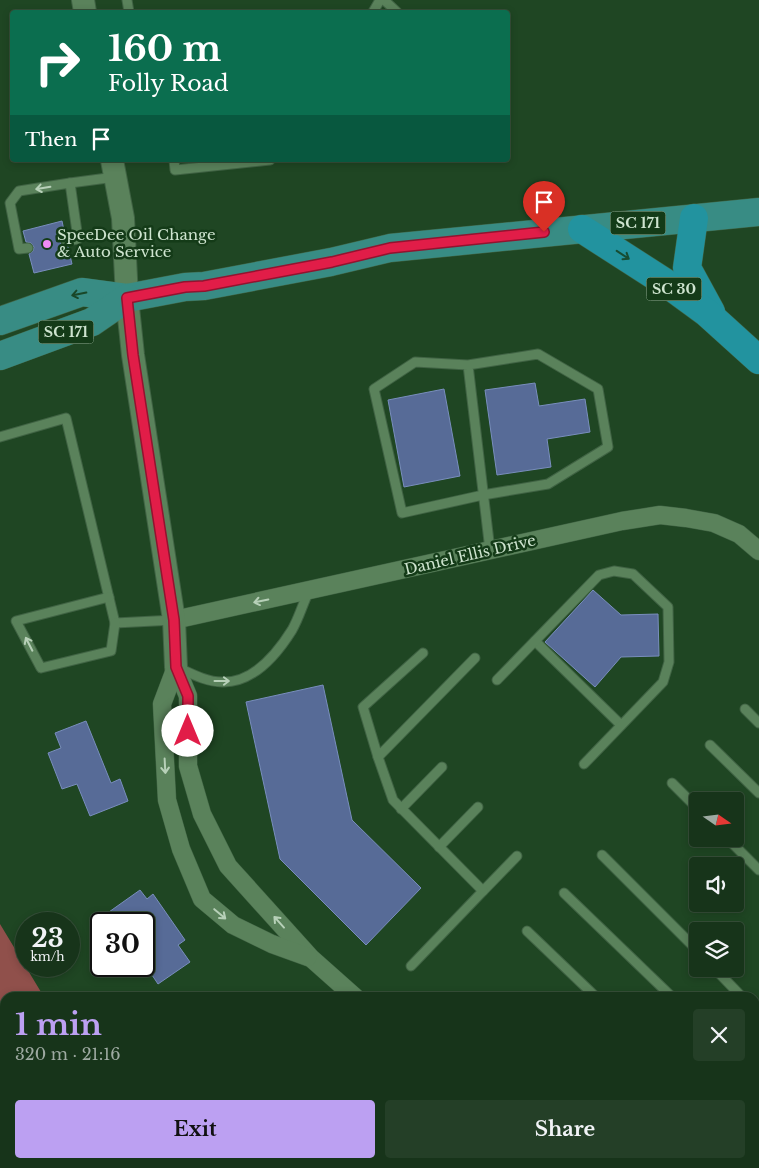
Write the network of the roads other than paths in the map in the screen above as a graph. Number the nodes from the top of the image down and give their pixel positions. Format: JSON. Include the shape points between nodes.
{"nodes":[{"id":1,"x":382,"y":0,"type":"edge"},
{"id":2,"x":394,"y":10,"type":"edge"},
{"id":3,"x":174,"y":162,"type":"edge"},
{"id":4,"x":251,"y":162,"type":"edge"},
{"id":5,"x":113,"y":168,"type":"edge"},
{"id":6,"x":70,"y":184,"type":"junction"},
{"id":7,"x":759,"y":212,"type":"edge"},
{"id":8,"x":694,"y":218,"type":"junction"},
{"id":9,"x":582,"y":229,"type":"junction"},
{"id":10,"x":66,"y":241,"type":"dead end"},
{"id":11,"x":28,"y":248,"type":"dead end"},
{"id":12,"x":127,"y":298,"type":"junction"},
{"id":13,"x":0,"y":321,"type":"edge"},
{"id":14,"x":715,"y":321,"type":"junction"},
{"id":15,"x":0,"y":356,"type":"edge"},
{"id":16,"x":759,"y":360,"type":"edge"},
{"id":17,"x":468,"y":365,"type":"junction"},
{"id":18,"x":0,"y":437,"type":"edge"},
{"id":19,"x":483,"y":494,"type":"junction"},
{"id":20,"x":490,"y":550,"type":"junction"},
{"id":21,"x":759,"y":551,"type":"edge"},
{"id":22,"x":309,"y":591,"type":"junction"},
{"id":23,"x":109,"y":597,"type":"junction"},
{"id":24,"x":174,"y":620,"type":"junction"},
{"id":25,"x":115,"y":623,"type":"junction"},
{"id":26,"x":535,"y":641,"type":"junction"},
{"id":27,"x":424,"y":653,"type":"dead end"},
{"id":28,"x":475,"y":658,"type":"dead end"},
{"id":29,"x":176,"y":667,"type":"junction"},
{"id":30,"x":497,"y":680,"type":"dead end"},
{"id":31,"x":745,"y":709,"type":"dead end"},
{"id":32,"x":759,"y":723,"type":"edge"},
{"id":33,"x":621,"y":725,"type":"junction"},
{"id":34,"x":710,"y":745,"type":"dead end"},
{"id":35,"x":378,"y":757,"type":"junction"},
{"id":36,"x":584,"y":764,"type":"dead end"},
{"id":37,"x":442,"y":767,"type":"dead end"},
{"id":38,"x":672,"y":783,"type":"dead end"},
{"id":39,"x":759,"y":793,"type":"edge"},
{"id":40,"x":689,"y":800,"type":"edge"},
{"id":41,"x":478,"y":807,"type":"dead end"},
{"id":42,"x":401,"y":809,"type":"junction"},
{"id":43,"x":439,"y":847,"type":"junction"},
{"id":44,"x":737,"y":848,"type":"edge"},
{"id":45,"x":602,"y":855,"type":"dead end"},
{"id":46,"x":517,"y":856,"type":"dead end"},
{"id":47,"x":759,"y":870,"type":"edge"},
{"id":48,"x":483,"y":891,"type":"junction"},
{"id":49,"x":564,"y":893,"type":"dead end"},
{"id":50,"x":527,"y":931,"type":"dead end"},
{"id":51,"x":689,"y":943,"type":"edge"},
{"id":52,"x":311,"y":958,"type":"junction"},
{"id":53,"x":412,"y":966,"type":"dead end"},
{"id":54,"x":723,"y":977,"type":"edge"},
{"id":55,"x":349,"y":992,"type":"edge"},
{"id":56,"x":592,"y":992,"type":"edge"},
{"id":57,"x":667,"y":992,"type":"edge"},
{"id":58,"x":737,"y":992,"type":"edge"}],
"edges":[{"from":1,"to":2,"type":"lane"},
{"from":3,"to":4,"type":"lane","via":[[175,170]]},
{"from":5,"to":6,"type":"lane"},
{"from":5,"to":12,"type":"street","via":[[123,218]]},
{"from":6,"to":10,"type":"lane","via":[[78,239]]},
{"from":6,"to":11,"type":"lane","one_way":true,"via":[[19,191],[10,203],[19,249]]},
{"from":7,"to":8,"type":"main road","number":"SC 171"},
{"from":8,"to":9,"type":"main road","number":"SC 171"},
{"from":8,"to":14,"type":"highway","via":[[687,268]]},
{"from":9,"to":12,"type":"main road","number":"SC 171","via":[[390,248],[332,262]]},
{"from":9,"to":14,"type":"highway","number":"SC 30","one_way":true,"via":[[666,283]]},
{"from":12,"to":13,"type":"main road","number":"SC 171","one_way":true,"via":[[82,292]]},
{"from":12,"to":15,"type":"main road","number":"SC 171","via":[[92,322]]},
{"from":12,"to":24,"type":"street"},
{"from":14,"to":16,"type":"highway","number":"SC 30"},
{"from":17,"to":19,"type":"lane"},
{"from":17,"to":19,"type":"lane","via":[[416,362],[374,389],[402,513]]},
{"from":17,"to":19,"type":"lane","via":[[538,354],[598,389],[608,447],[548,484]]},
{"from":18,"to":23,"type":"lane","via":[[66,418]]},
{"from":19,"to":20,"type":"lane"},
{"from":20,"to":21,"type":"street","name":"Daniel Ellis Drive","via":[[660,515],[714,523],[740,534]]},
{"from":20,"to":22,"type":"street","name":"Daniel Ellis Drive"},
{"from":22,"to":24,"type":"street","name":"Daniel Ellis Drive","one_way":true},
{"from":29,"to":22,"type":"lane","one_way":true,"via":[[202,679],[222,682],[247,677],[269,661],[293,629]]},
{"from":23,"to":25,"type":"lane"},
{"from":25,"to":23,"type":"lane","one_way":true,"via":[[111,651],[41,668],[16,621]]},
{"from":24,"to":25,"type":"lane"},
{"from":24,"to":29,"type":"street"},
{"from":26,"to":30,"type":"lane"},
{"from":26,"to":33,"type":"lane"},
{"from":26,"to":33,"type":"lane","via":[[599,575],[614,571],[633,574],[668,607],[669,662],[663,682]]},
{"from":27,"to":35,"type":"lane","via":[[363,707]]},
{"from":28,"to":35,"type":"lane"},
{"from":52,"to":29,"type":"street","one_way":true,"via":[[228,866],[202,814],[188,766],[188,696]]},
{"from":29,"to":52,"type":"street","one_way":true,"via":[[162,704],[167,800],[181,849],[202,899],[233,925]]},
{"from":31,"to":32,"type":"lane"},
{"from":33,"to":36,"type":"lane"},
{"from":34,"to":39,"type":"lane"},
{"from":35,"to":42,"type":"lane","via":[[393,800]]},
{"from":37,"to":42,"type":"lane"},
{"from":38,"to":40,"type":"lane"},
{"from":41,"to":43,"type":"lane"},
{"from":42,"to":43,"type":"lane"},
{"from":43,"to":48,"type":"lane"},
{"from":44,"to":47,"type":"lane"},
{"from":45,"to":51,"type":"lane"},
{"from":46,"to":48,"type":"lane"},
{"from":48,"to":53,"type":"lane"},
{"from":49,"to":57,"type":"lane"},
{"from":50,"to":56,"type":"lane"},
{"from":52,"to":55,"type":"street"},
{"from":54,"to":58,"type":"lane"}]}
